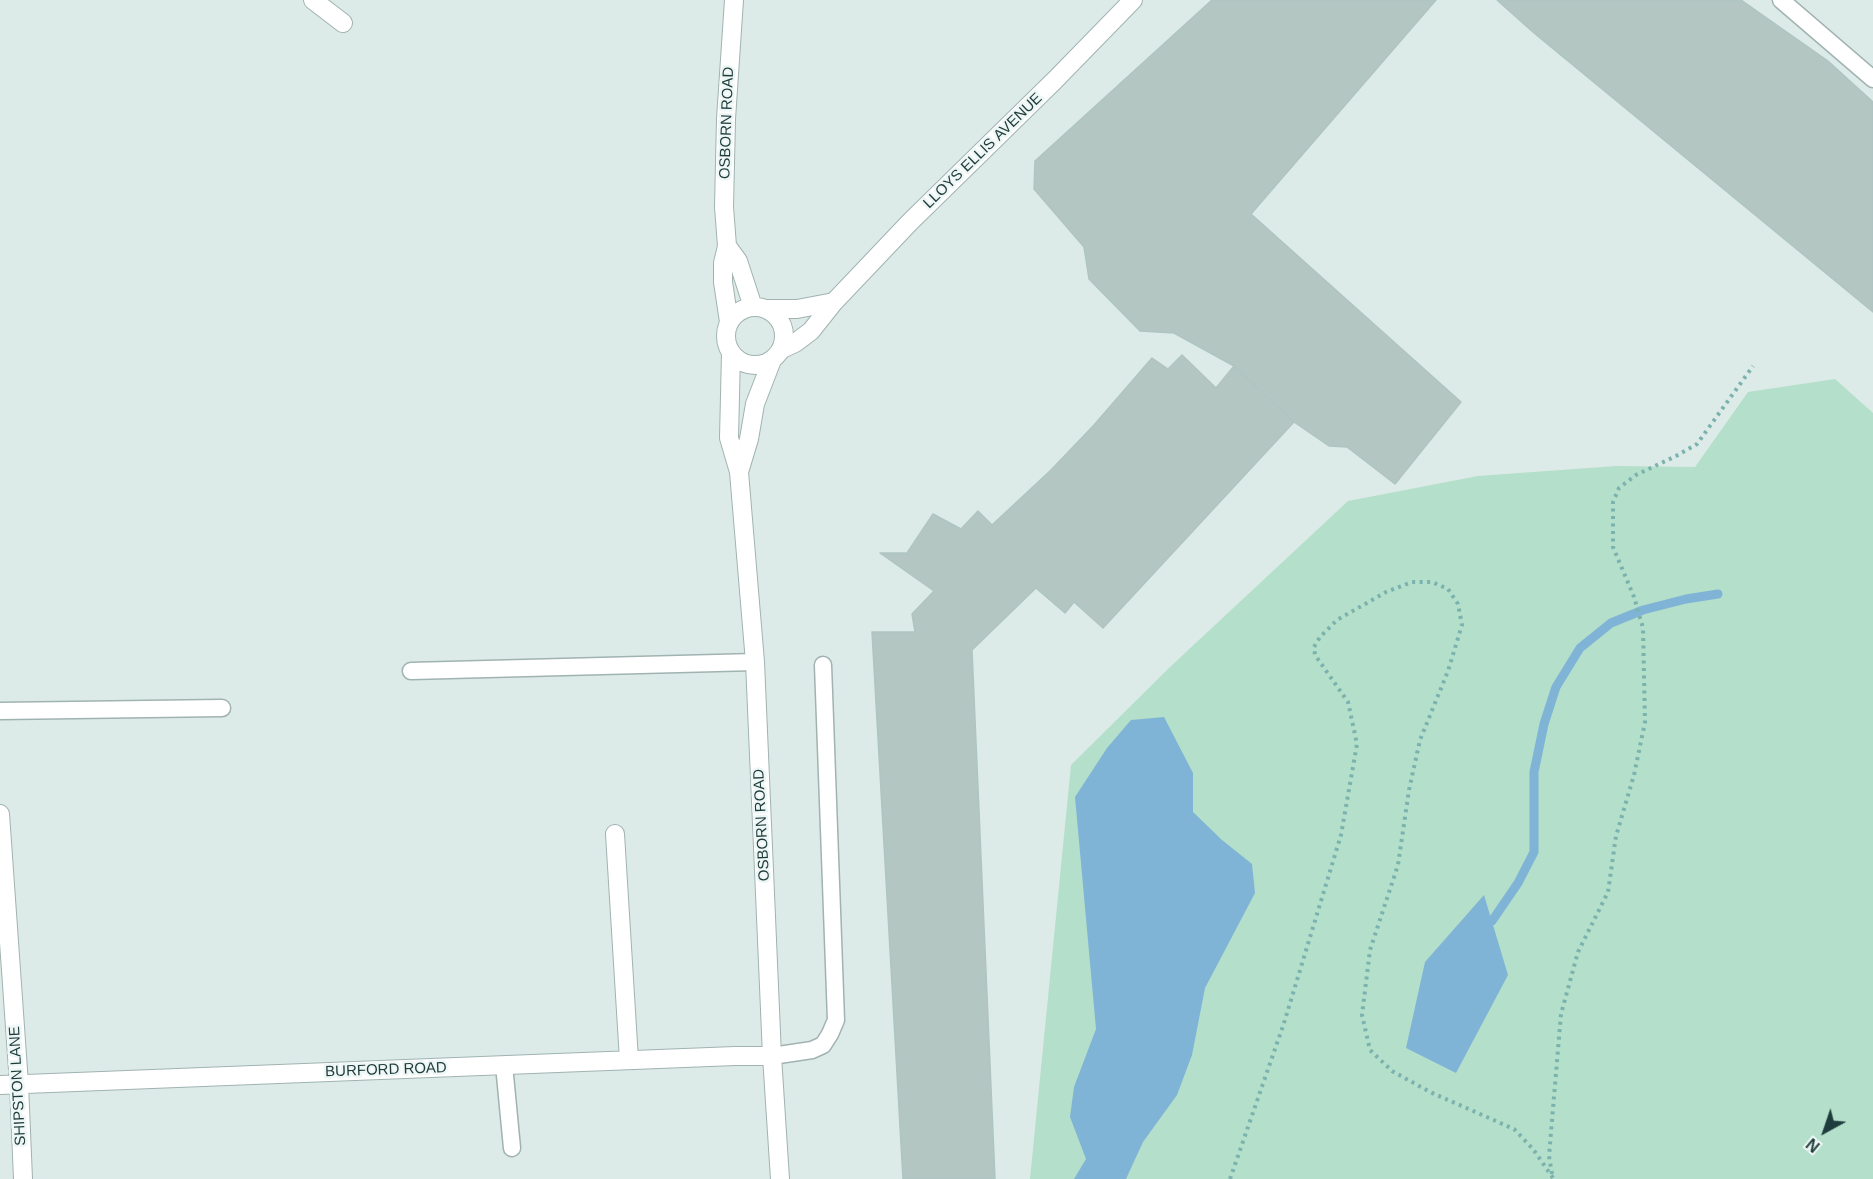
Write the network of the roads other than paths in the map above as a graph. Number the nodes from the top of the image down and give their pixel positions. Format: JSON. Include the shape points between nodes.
{"nodes":[{"id":1,"x":313,"y":0,"type":"edge"},
{"id":2,"x":734,"y":0,"type":"edge"},
{"id":3,"x":1133,"y":0,"type":"edge"},
{"id":4,"x":1781,"y":0,"type":"edge"},
{"id":5,"x":343,"y":23,"type":"dead end"},
{"id":6,"x":1873,"y":79,"type":"edge"},
{"id":7,"x":727,"y":246,"type":"junction"},
{"id":8,"x":834,"y":302,"type":"junction"},
{"id":9,"x":760,"y":308,"type":"junction"},
{"id":10,"x":729,"y":322,"type":"junction"},
{"id":11,"x":731,"y":353,"type":"junction"},
{"id":12,"x":777,"y":355,"type":"junction"},
{"id":13,"x":739,"y":472,"type":"junction"},
{"id":14,"x":755,"y":662,"type":"junction"},
{"id":15,"x":823,"y":665,"type":"dead end"},
{"id":16,"x":411,"y":671,"type":"dead end"},
{"id":17,"x":222,"y":708,"type":"dead end"},
{"id":18,"x":0,"y":711,"type":"edge"},
{"id":19,"x":0,"y":814,"type":"edge"},
{"id":20,"x":615,"y":834,"type":"dead end"},
{"id":21,"x":772,"y":1056,"type":"junction"},
{"id":22,"x":629,"y":1060,"type":"junction"},
{"id":23,"x":504,"y":1065,"type":"junction"},
{"id":24,"x":19,"y":1084,"type":"junction"},
{"id":25,"x":0,"y":1085,"type":"edge"},
{"id":26,"x":512,"y":1148,"type":"dead end"},
{"id":27,"x":22,"y":1179,"type":"edge"},
{"id":28,"x":780,"y":1179,"type":"edge"}],
"edges":[{"from":1,"to":5,"type":"street"},
{"from":2,"to":7,"type":"street","name":"OSBORN ROAD","via":[[726,119]]},
{"from":3,"to":8,"type":"street","name":"LLOYS ELLIS AVENUE"},
{"from":4,"to":6,"type":"lane"},
{"from":7,"to":9,"type":"street","name":"OSBORN ROAD"},
{"from":7,"to":10,"type":"street","name":"OSBORN ROAD","via":[[723,282]]},
{"from":8,"to":9,"type":"street","via":[[797,309]]},
{"from":8,"to":12,"type":"street","name":"LLOYS ELLIS AVENUE","via":[[811,331]]},
{"from":9,"to":10,"type":"street","via":[[739,311]]},
{"from":9,"to":12,"type":"street","via":[[777,316],[783,326],[785,338]]},
{"from":10,"to":11,"type":"street","via":[[726,338]]},
{"from":11,"to":12,"type":"street","via":[[743,363],[758,366]]},
{"from":11,"to":13,"type":"street","name":"OSBORN ROAD","via":[[729,438]]},
{"from":12,"to":13,"type":"street","name":"OSBORN ROAD","via":[[755,405]]},
{"from":13,"to":14,"type":"street","name":"OSBORN ROAD"},
{"from":14,"to":16,"type":"lane"},
{"from":14,"to":21,"type":"street","name":"OSBORN ROAD"},
{"from":15,"to":21,"type":"lane","via":[[836,1020],[823,1045]]},
{"from":17,"to":18,"type":"lane"},
{"from":19,"to":24,"type":"street","name":"SHIPSTON LANE"},
{"from":20,"to":22,"type":"street"},
{"from":21,"to":22,"type":"street","name":"BURFORD ROAD"},
{"from":21,"to":28,"type":"street","name":"OSBORN ROAD"},
{"from":22,"to":23,"type":"street","name":"BURFORD ROAD"},
{"from":23,"to":24,"type":"street","name":"BURFORD ROAD"},
{"from":23,"to":26,"type":"lane"},
{"from":24,"to":25,"type":"street","name":"BURFORD ROAD"},
{"from":24,"to":27,"type":"street","name":"SHIPSTON LANE"}]}
